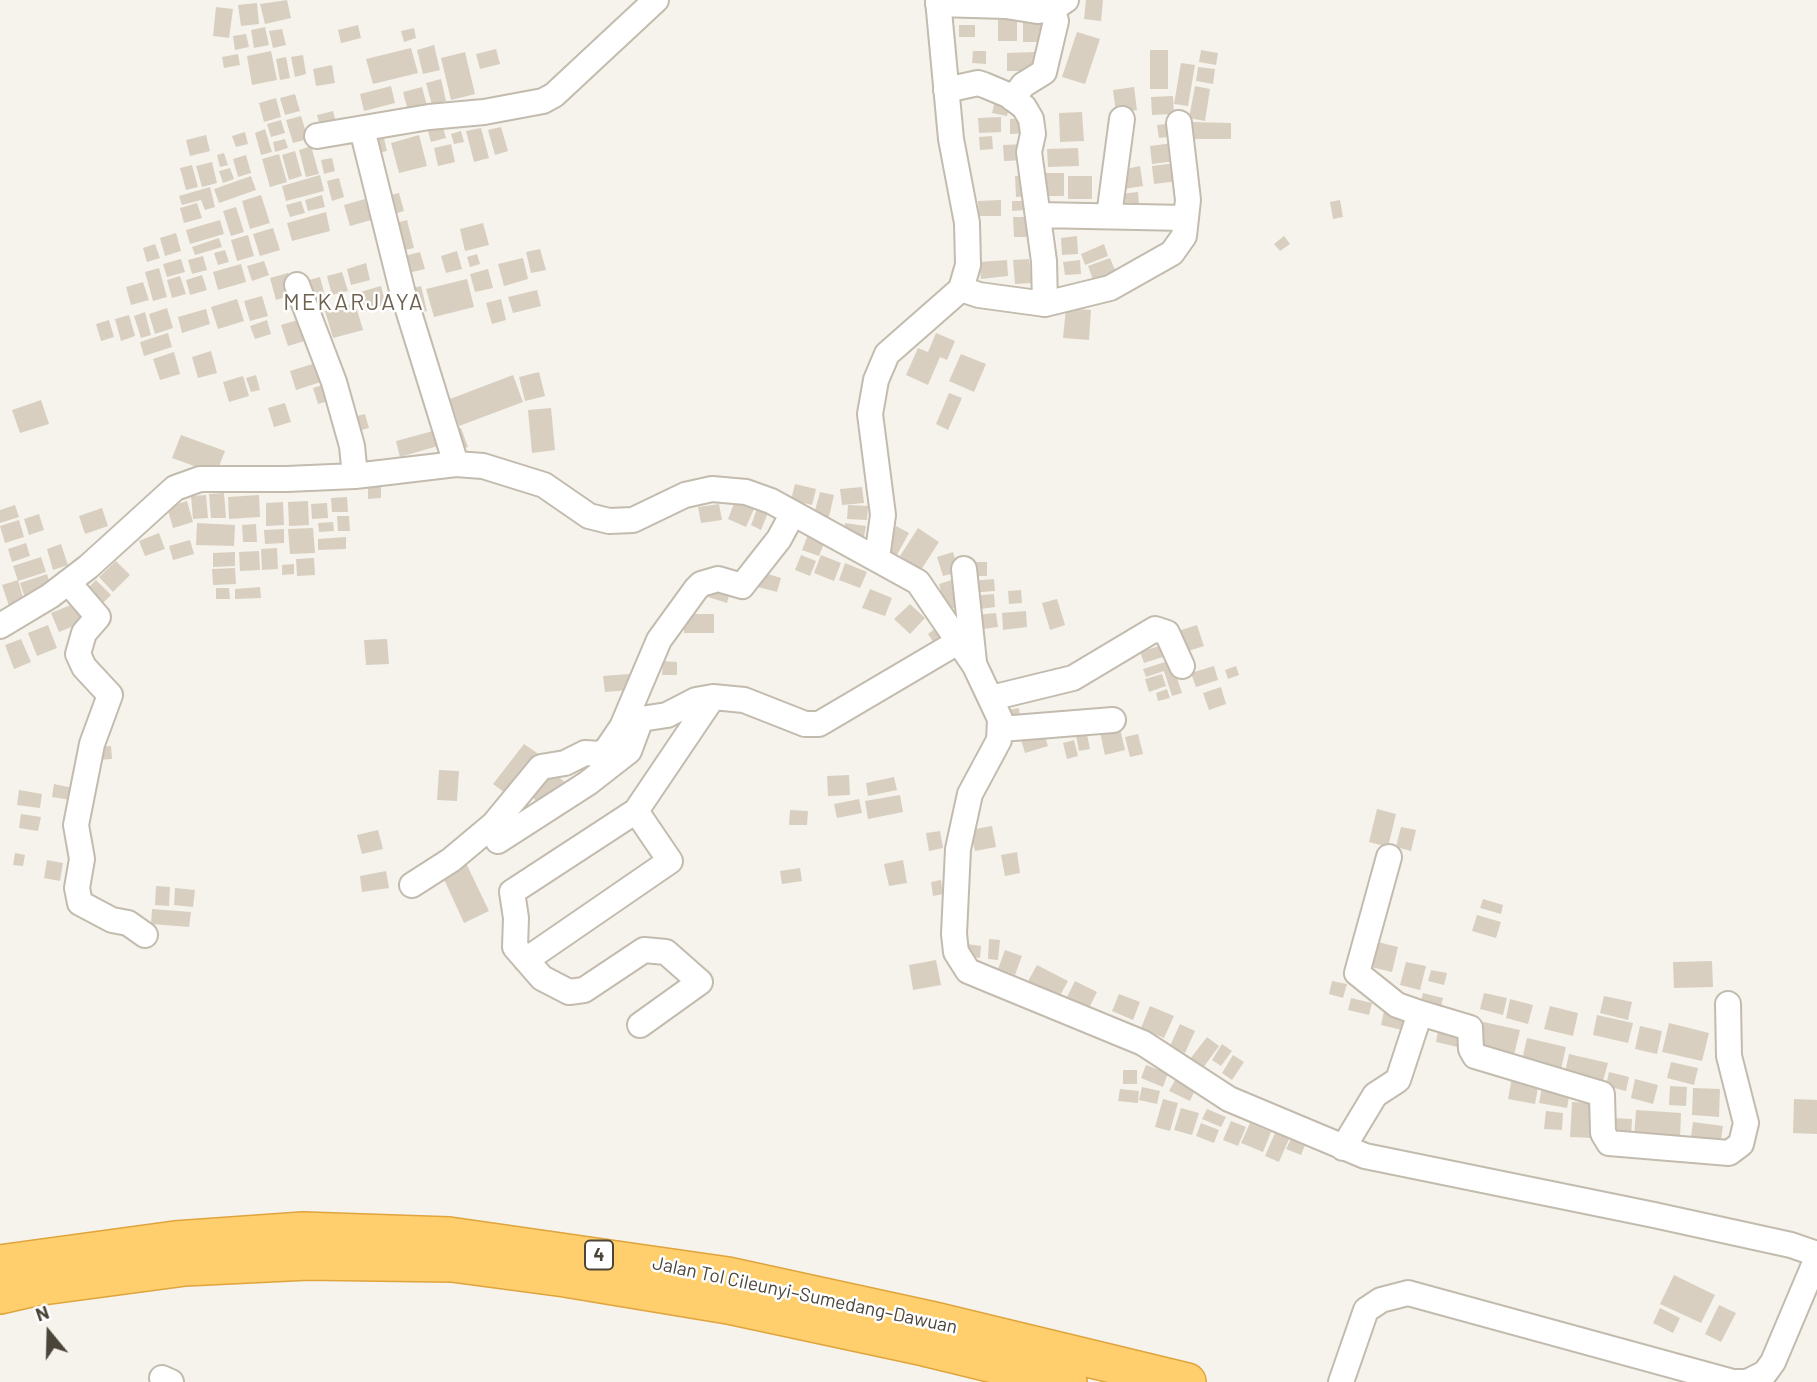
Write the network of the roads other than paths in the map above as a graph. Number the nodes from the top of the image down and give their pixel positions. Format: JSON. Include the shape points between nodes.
{"nodes":[{"id":1,"x":656,"y":0,"type":"edge"},
{"id":2,"x":938,"y":2,"type":"edge"},
{"id":3,"x":1060,"y":4,"type":"edge"},
{"id":4,"x":946,"y":90,"type":"junction"},
{"id":5,"x":1013,"y":99,"type":"junction"},
{"id":6,"x":1122,"y":120,"type":"dead end"},
{"id":7,"x":1179,"y":122,"type":"dead end"},
{"id":8,"x":362,"y":129,"type":"junction"},
{"id":9,"x":317,"y":136,"type":"dead end"},
{"id":10,"x":1038,"y":215,"type":"junction"},
{"id":11,"x":1109,"y":216,"type":"junction"},
{"id":12,"x":1186,"y":218,"type":"junction"},
{"id":13,"x":297,"y":285,"type":"dead end"},
{"id":14,"x":961,"y":289,"type":"junction"},
{"id":15,"x":1045,"y":304,"type":"junction"},
{"id":16,"x":456,"y":464,"type":"junction"},
{"id":17,"x":355,"y":476,"type":"junction"},
{"id":18,"x":793,"y":513,"type":"junction"},
{"id":19,"x":877,"y":558,"type":"junction"},
{"id":20,"x":964,"y":569,"type":"dead end"},
{"id":21,"x":68,"y":582,"type":"junction"},
{"id":22,"x":0,"y":626,"type":"edge"},
{"id":23,"x":958,"y":642,"type":"junction"},
{"id":24,"x":975,"y":666,"type":"junction"},
{"id":25,"x":1182,"y":666,"type":"dead end"},
{"id":26,"x":713,"y":697,"type":"junction"},
{"id":27,"x":991,"y":698,"type":"junction"},
{"id":28,"x":1113,"y":720,"type":"dead end"},
{"id":29,"x":1001,"y":729,"type":"junction"},
{"id":30,"x":636,"y":810,"type":"junction"},
{"id":31,"x":498,"y":841,"type":"dead end"},
{"id":32,"x":1389,"y":857,"type":"dead end"},
{"id":33,"x":412,"y":885,"type":"dead end"},
{"id":34,"x":145,"y":935,"type":"dead end"},
{"id":35,"x":527,"y":960,"type":"junction"},
{"id":36,"x":1728,"y":1004,"type":"dead end"},
{"id":37,"x":1420,"y":1013,"type":"junction"},
{"id":38,"x":640,"y":1025,"type":"dead end"},
{"id":39,"x":1343,"y":1148,"type":"junction"},
{"id":40,"x":1817,"y":1256,"type":"edge"},
{"id":41,"x":0,"y":1264,"type":"edge"},
{"id":42,"x":0,"y":1295,"type":"edge"},
{"id":43,"x":1068,"y":1382,"type":"edge"},
{"id":44,"x":1187,"y":1382,"type":"edge"},
{"id":45,"x":1341,"y":1382,"type":"edge"},
{"id":46,"x":1745,"y":1382,"type":"edge"}],
"edges":[{"from":1,"to":8,"type":"street","via":[[543,101]]},
{"from":2,"to":3,"type":"street","via":[[1037,11]]},
{"from":2,"to":4,"type":"street"},
{"from":3,"to":5,"type":"street","via":[[1044,72],[1023,85]]},
{"from":4,"to":5,"type":"street","via":[[978,83]]},
{"from":4,"to":14,"type":"street","via":[[967,223],[968,265]]},
{"from":5,"to":10,"type":"street","via":[[1031,119],[1029,152]]},
{"from":6,"to":11,"type":"street"},
{"from":7,"to":12,"type":"street"},
{"from":8,"to":9,"type":"street"},
{"from":8,"to":16,"type":"street","via":[[402,290]]},
{"from":10,"to":11,"type":"street"},
{"from":10,"to":15,"type":"street"},
{"from":11,"to":12,"type":"street"},
{"from":12,"to":15,"type":"street","via":[[1184,236],[1172,253],[1110,288]]},
{"from":13,"to":17,"type":"street","via":[[338,395]]},
{"from":14,"to":15,"type":"street"},
{"from":14,"to":19,"type":"street","via":[[887,354],[876,380],[870,414],[883,515]]},
{"from":16,"to":17,"type":"street"},
{"from":16,"to":18,"type":"street","via":[[513,473],[544,485],[589,516],[609,521],[633,520],[685,495],[712,489],[746,492]]},
{"from":17,"to":21,"type":"street","via":[[187,481]]},
{"from":18,"to":19,"type":"street"},
{"from":18,"to":33,"type":"street","via":[[742,586],[718,579],[696,589],[659,640],[622,727],[607,749],[541,768],[494,824]]},
{"from":19,"to":23,"type":"street","via":[[918,582]]},
{"from":20,"to":24,"type":"street"},
{"from":21,"to":22,"type":"street"},
{"from":21,"to":34,"type":"street","via":[[98,617],[84,633],[78,654],[110,695],[92,744],[76,825],[82,859],[77,888],[80,903]]},
{"from":23,"to":24,"type":"street"},
{"from":23,"to":26,"type":"street","via":[[819,724],[805,724],[744,700]]},
{"from":24,"to":27,"type":"street"},
{"from":25,"to":27,"type":"street","via":[[1167,633],[1155,629],[1073,678]]},
{"from":26,"to":30,"type":"street"},
{"from":26,"to":31,"type":"street","via":[[667,715],[642,719],[629,751]]},
{"from":27,"to":29,"type":"street"},
{"from":28,"to":29,"type":"street"},
{"from":29,"to":39,"type":"street","via":[[962,819],[954,923],[956,952],[964,967],[1143,1042],[1229,1099]]},
{"from":30,"to":35,"type":"street","via":[[512,892],[516,947]]},
{"from":30,"to":35,"type":"street","via":[[670,861]]},
{"from":32,"to":37,"type":"street","via":[[1357,973],[1397,1005]]},
{"from":35,"to":38,"type":"street","via":[[542,978],[569,992],[584,990],[644,950],[666,953],[700,982]]},
{"from":36,"to":37,"type":"street","via":[[1731,1065],[1746,1124],[1741,1144],[1729,1153],[1609,1143],[1603,1133],[1602,1094],[1475,1056],[1470,1028]]},
{"from":37,"to":39,"type":"street","via":[[1398,1080],[1375,1094]]},
{"from":39,"to":40,"type":"street","via":[[1791,1245]]},
{"from":40,"to":46,"type":"street","via":[[1773,1362],[1765,1373]]},
{"from":41,"to":44,"type":"highway","name":"Jalan Tol Cileunyi–Sumedang–Dawuan","number":"4","via":[[175,1240],[303,1231],[449,1236],[728,1276]]},
{"from":42,"to":43,"type":"highway","name":"Jalan Tol Cileunyi–Sumedang–Dawuan","number":"4","via":[[185,1266],[308,1261],[452,1264],[728,1305]]},
{"from":45,"to":46,"type":"street","via":[[1366,1310],[1381,1300],[1408,1293]]}]}
